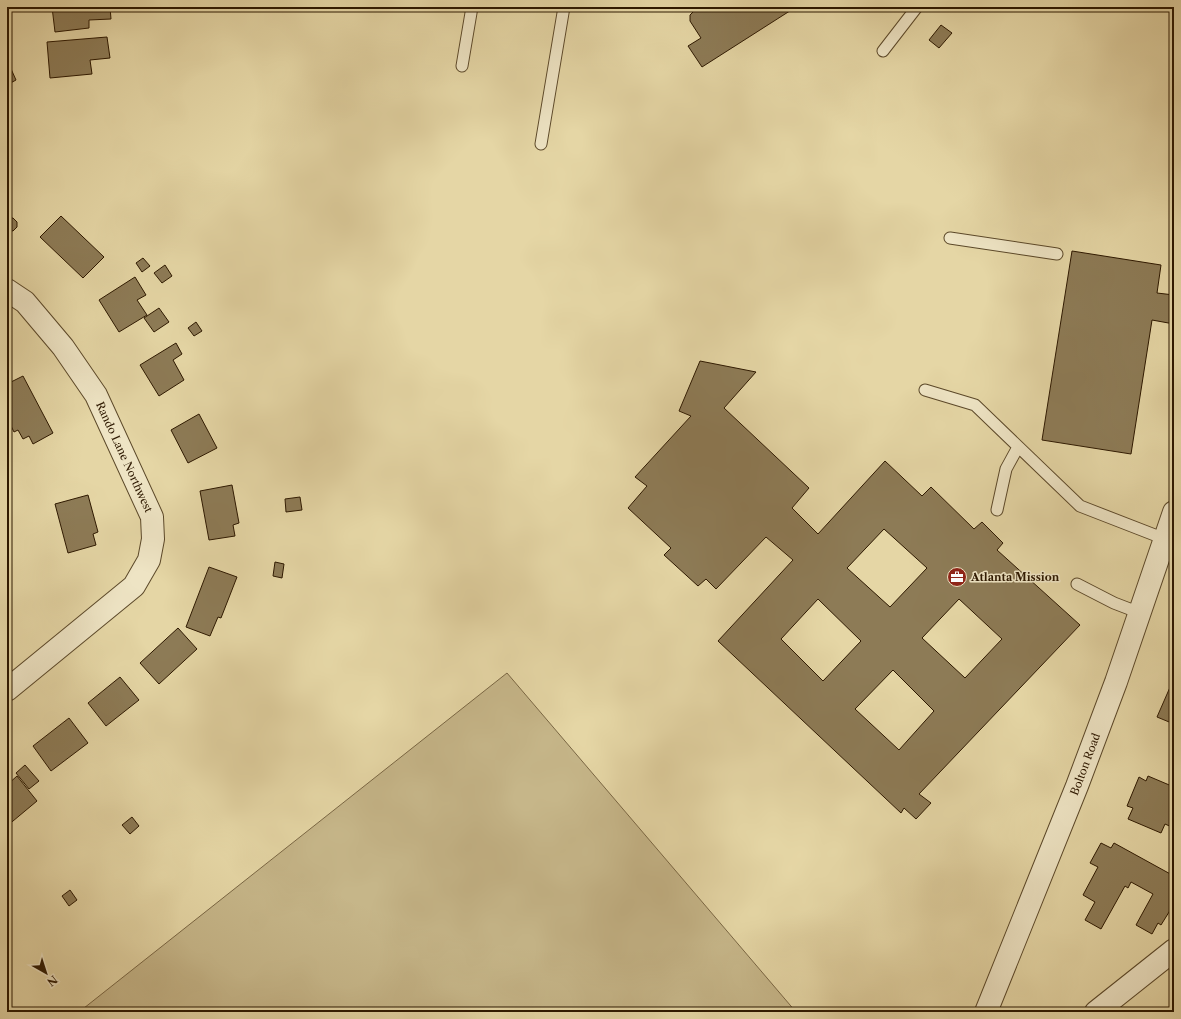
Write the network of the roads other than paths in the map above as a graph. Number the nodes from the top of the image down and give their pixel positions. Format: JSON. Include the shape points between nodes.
{"nodes":[{"id":1,"x":472,"y":7,"type":"edge"},
{"id":2,"x":564,"y":7,"type":"edge"},
{"id":3,"x":917,"y":7,"type":"edge"},
{"id":4,"x":883,"y":51,"type":"dead end"},
{"id":5,"x":462,"y":66,"type":"dead end"},
{"id":6,"x":541,"y":144,"type":"dead end"},
{"id":7,"x":950,"y":238,"type":"dead end"},
{"id":8,"x":1057,"y":254,"type":"dead end"},
{"id":9,"x":7,"y":290,"type":"edge"},
{"id":10,"x":925,"y":390,"type":"dead end"},
{"id":11,"x":1018,"y":447,"type":"junction"},
{"id":12,"x":997,"y":510,"type":"dead end"},
{"id":13,"x":1174,"y":512,"type":"edge"},
{"id":14,"x":1165,"y":539,"type":"junction"},
{"id":15,"x":1077,"y":584,"type":"dead end"},
{"id":16,"x":1140,"y":613,"type":"junction"},
{"id":17,"x":7,"y":690,"type":"edge"},
{"id":18,"x":1174,"y":950,"type":"edge"},
{"id":19,"x":986,"y":1012,"type":"edge"},
{"id":20,"x":1096,"y":1012,"type":"edge"}],
"edges":[{"from":1,"to":5,"type":"lane"},
{"from":2,"to":6,"type":"lane"},
{"from":3,"to":4,"type":"lane"},
{"from":7,"to":8,"type":"lane"},
{"from":9,"to":17,"type":"street","name":"Rando Lane Northwest","via":[[25,302],[62,347],[96,395],[152,517],[153,539],[149,560],[134,586]]},
{"from":10,"to":11,"type":"lane","via":[[975,405]]},
{"from":11,"to":12,"type":"lane","via":[[1006,469]]},
{"from":11,"to":14,"type":"lane","via":[[1080,506]]},
{"from":13,"to":14,"type":"street","name":"Bolton Road"},
{"from":14,"to":16,"type":"street","name":"Bolton Road"},
{"from":15,"to":16,"type":"lane"},
{"from":16,"to":19,"type":"street","name":"Bolton Road","via":[[1078,786]]},
{"from":18,"to":20,"type":"street"}]}
